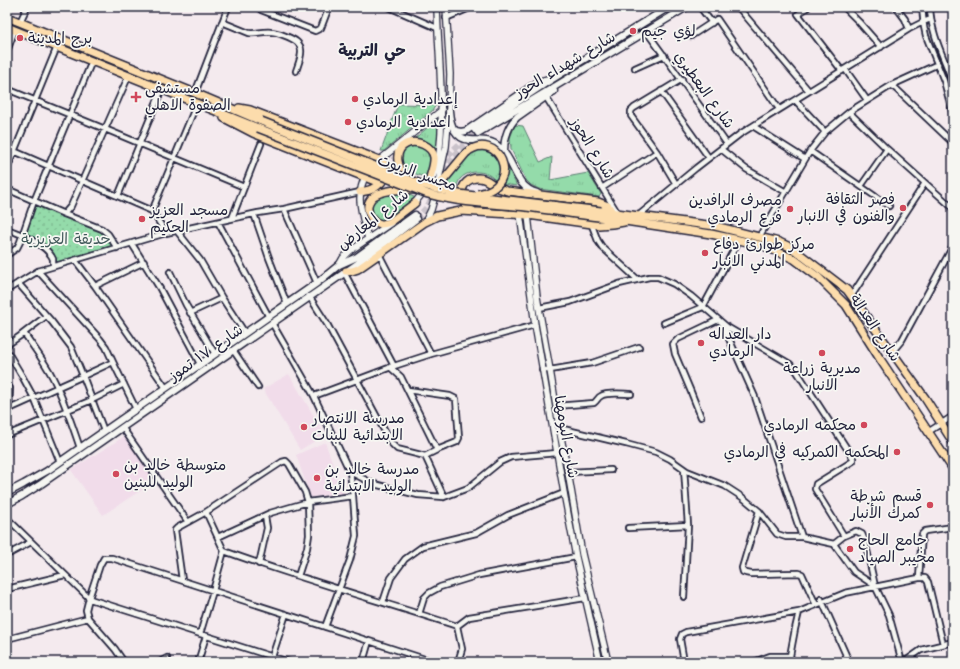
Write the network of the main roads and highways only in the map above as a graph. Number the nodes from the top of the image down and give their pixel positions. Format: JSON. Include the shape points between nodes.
{"nodes":[{"id":1,"x":669,"y":7,"type":"edge"},
{"id":2,"x":687,"y":7,"type":"edge"},
{"id":3,"x":7,"y":17,"type":"edge"},
{"id":4,"x":7,"y":27,"type":"edge"},
{"id":5,"x":636,"y":28,"type":"junction"},
{"id":6,"x":643,"y":33,"type":"junction"},
{"id":7,"x":561,"y":78,"type":"junction"},
{"id":8,"x":207,"y":108,"type":"junction"},
{"id":9,"x":231,"y":108,"type":"junction"},
{"id":10,"x":446,"y":110,"type":"road end"},
{"id":11,"x":259,"y":124,"type":"junction"},
{"id":12,"x":452,"y":126,"type":"junction"},
{"id":13,"x":477,"y":132,"type":"tunnel mouth"},
{"id":14,"x":504,"y":152,"type":"junction"},
{"id":15,"x":408,"y":179,"type":"junction"},
{"id":16,"x":380,"y":183,"type":"junction"},
{"id":17,"x":429,"y":185,"type":"road end"},
{"id":18,"x":437,"y":188,"type":"tunnel mouth"},
{"id":19,"x":419,"y":191,"type":"junction"},
{"id":20,"x":360,"y":192,"type":"road end"},
{"id":21,"x":473,"y":195,"type":"junction"},
{"id":22,"x":550,"y":197,"type":"junction"},
{"id":23,"x":415,"y":203,"type":"road end"},
{"id":24,"x":473,"y":211,"type":"junction"},
{"id":25,"x":614,"y":212,"type":"junction"},
{"id":26,"x":600,"y":214,"type":"junction"},
{"id":27,"x":627,"y":220,"type":"junction"},
{"id":28,"x":345,"y":272,"type":"junction"},
{"id":29,"x":298,"y":300,"type":"junction"},
{"id":30,"x":953,"y":442,"type":"edge"},
{"id":31,"x":953,"y":469,"type":"edge"},
{"id":32,"x":8,"y":490,"type":"edge"},
{"id":33,"x":7,"y":504,"type":"edge"}],
"edges":[{"from":1,"to":5,"type":"main road","name":"شارع شهداء الحوز"},
{"from":2,"to":6,"type":"main road","name":"شارع شهداء الحوز"},
{"from":3,"to":9,"type":"main road"},
{"from":4,"to":8,"type":"main road"},
{"from":5,"to":6,"type":"main road"},
{"from":5,"to":7,"type":"main road","name":"شارع شهداء الحوز"},
{"from":6,"to":7,"type":"main road","name":"شارع شهداء الحوز"},
{"from":7,"to":12,"type":"main road","via":[[538,82],[466,131],[456,131]]},
{"from":7,"to":13,"type":"main road","name":"شارع شهداء الحوز"},
{"from":7,"to":14,"type":"main road","via":[[555,90],[512,122],[506,132]]},
{"from":8,"to":11,"type":"main road"},
{"from":8,"to":16,"type":"main road","via":[[253,133]]},
{"from":9,"to":11,"type":"main road"},
{"from":9,"to":16,"type":"main road","via":[[250,110],[379,160],[388,170]]},
{"from":10,"to":12,"type":"main road"},
{"from":11,"to":15,"type":"main road","name":"مجسر الزيوت","bridge":true},
{"from":11,"to":19,"type":"main road","name":"مجسر الزيوت","bridge":true},
{"from":12,"to":14,"type":"main road","via":[[464,139],[491,142]]},
{"from":14,"to":22,"type":"main road","via":[[525,187]]},
{"from":15,"to":17,"type":"main road","via":[[402,174],[398,162],[402,147],[408,143],[426,145],[434,157]]},
{"from":15,"to":21,"type":"main road","name":"مجسر الزيوت","bridge":true,"via":[[433,188]]},
{"from":16,"to":20,"type":"main road","via":[[371,190]]},
{"from":18,"to":21,"type":"main road","bridge":true,"via":[[472,148],[489,148],[496,152],[503,162],[502,178],[496,186],[485,193]]},
{"from":19,"to":23,"type":"main road","via":[[396,190],[381,193],[371,198],[367,207],[372,219],[386,224]]},
{"from":19,"to":26,"type":"main road","name":"مجسر الزيوت","bridge":true,"via":[[460,201]]},
{"from":21,"to":26,"type":"main road","name":"مجسر الزيوت","bridge":true},
{"from":22,"to":24,"type":"main road","via":[[507,191],[486,179],[476,178],[467,182],[461,193],[465,206]]},
{"from":22,"to":25,"type":"main road","via":[[598,202],[605,204]]},
{"from":24,"to":27,"type":"main road","via":[[599,224]]},
{"from":24,"to":28,"type":"main road","via":[[437,216],[358,269]]},
{"from":25,"to":26,"type":"main road","name":"شارع العدالة"},
{"from":25,"to":30,"type":"main road","name":"شارع العدالة","via":[[715,226],[779,242],[792,248],[852,296]]},
{"from":26,"to":27,"type":"main road","name":"شارع العدالة"},
{"from":27,"to":31,"type":"main road","name":"شارع العدالة","via":[[739,240],[764,246],[794,259],[846,306]]},
{"from":28,"to":29,"type":"main road","name":"شارع ١٧ تموز","via":[[309,296]]},
{"from":28,"to":29,"type":"main road","name":"شارع ١٧ تموز","via":[[416,217],[356,257],[339,265]]},
{"from":29,"to":32,"type":"main road","name":"شارع ١٧ تموز","via":[[287,304],[36,478]]},
{"from":29,"to":33,"type":"main road","name":"شارع ١٧ تموز","via":[[272,323],[41,484]]}]}
